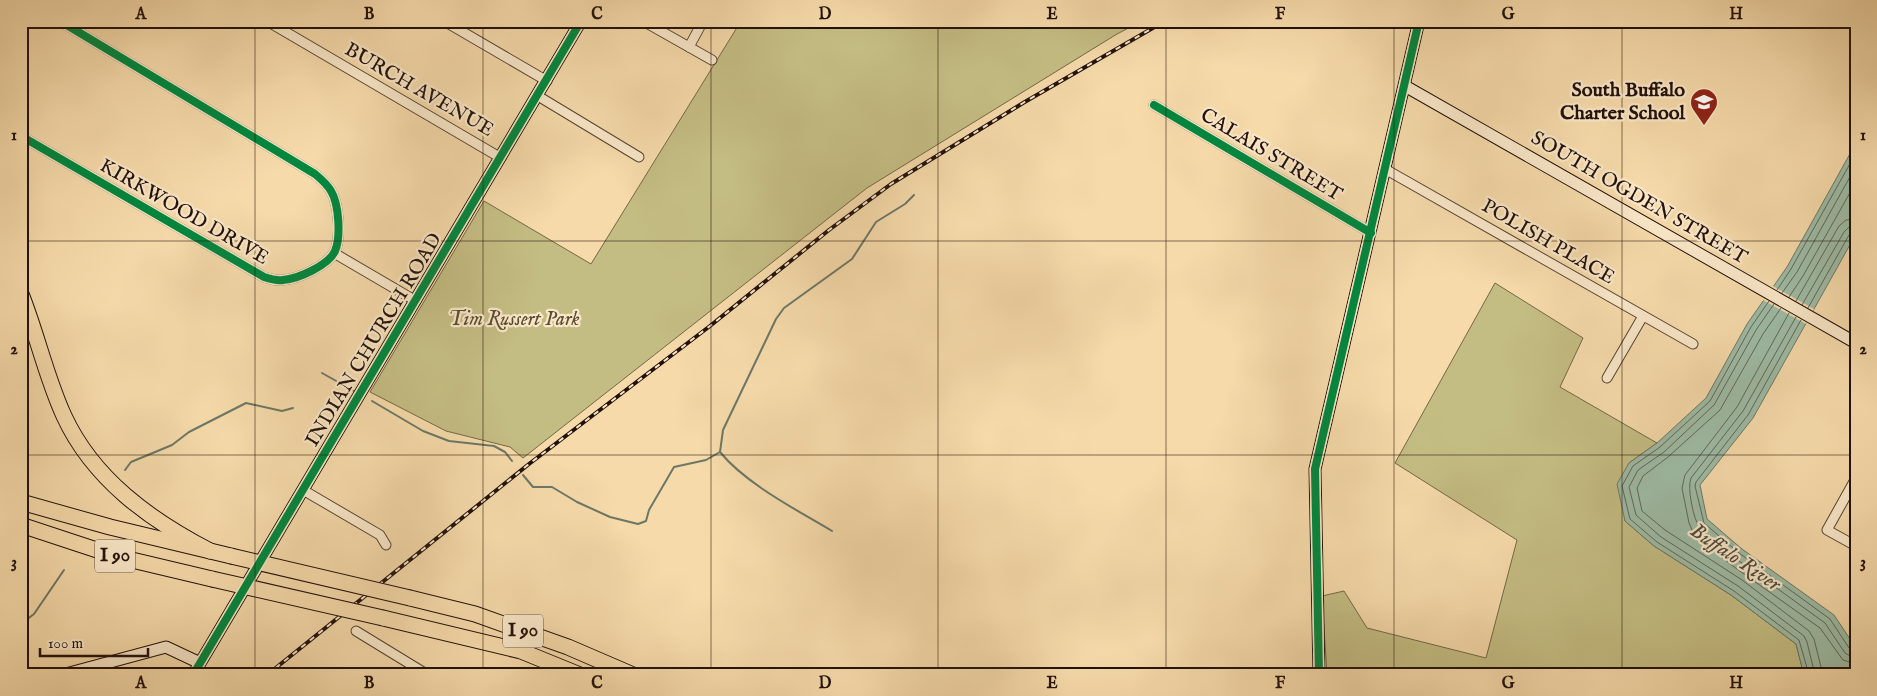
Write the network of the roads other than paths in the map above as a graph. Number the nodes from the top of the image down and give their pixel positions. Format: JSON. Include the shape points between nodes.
{"nodes":[{"id":1,"x":60,"y":21,"type":"edge"},
{"id":2,"x":267,"y":21,"type":"edge"},
{"id":3,"x":444,"y":21,"type":"edge"},
{"id":4,"x":581,"y":21,"type":"edge"},
{"id":5,"x":643,"y":21,"type":"edge"},
{"id":6,"x":704,"y":21,"type":"edge"},
{"id":7,"x":1419,"y":21,"type":"edge"},
{"id":8,"x":689,"y":47,"type":"junction"},
{"id":9,"x":712,"y":60,"type":"dead end"},
{"id":10,"x":546,"y":81,"type":"junction"},
{"id":11,"x":1405,"y":86,"type":"junction"},
{"id":12,"x":538,"y":96,"type":"junction"},
{"id":13,"x":1154,"y":104,"type":"dead end"},
{"id":14,"x":21,"y":136,"type":"edge"},
{"id":15,"x":639,"y":157,"type":"dead end"},
{"id":16,"x":501,"y":158,"type":"junction"},
{"id":17,"x":1386,"y":170,"type":"junction"},
{"id":18,"x":1371,"y":233,"type":"junction"},
{"id":19,"x":334,"y":254,"type":"junction"},
{"id":20,"x":21,"y":294,"type":"edge"},
{"id":21,"x":416,"y":302,"type":"junction"},
{"id":22,"x":1643,"y":316,"type":"junction"},
{"id":23,"x":1856,"y":343,"type":"edge"},
{"id":24,"x":1693,"y":344,"type":"dead end"},
{"id":25,"x":1607,"y":378,"type":"dead end"},
{"id":26,"x":1856,"y":478,"type":"edge"},
{"id":27,"x":303,"y":490,"type":"junction"},
{"id":28,"x":21,"y":502,"type":"edge"},
{"id":29,"x":21,"y":525,"type":"edge"},
{"id":30,"x":386,"y":546,"type":"dead end"},
{"id":31,"x":1856,"y":546,"type":"edge"},
{"id":32,"x":210,"y":551,"type":"junction"},
{"id":33,"x":356,"y":631,"type":"dead end"},
{"id":34,"x":200,"y":663,"type":"junction"},
{"id":35,"x":62,"y":675,"type":"edge"},
{"id":36,"x":193,"y":675,"type":"edge"},
{"id":37,"x":428,"y":675,"type":"edge"},
{"id":38,"x":580,"y":675,"type":"edge"},
{"id":39,"x":633,"y":675,"type":"edge"},
{"id":40,"x":1319,"y":675,"type":"edge"}],
"edges":[{"from":1,"to":19,"type":"street","via":[[315,174],[331,190],[335,200],[338,223]]},
{"from":2,"to":16,"type":"street","name":"BURCH AVENUE"},
{"from":3,"to":10,"type":"street"},
{"from":4,"to":10,"type":"street","name":"INDIAN CHURCH ROAD"},
{"from":5,"to":8,"type":"street"},
{"from":6,"to":8,"type":"street"},
{"from":7,"to":11,"type":"street"},
{"from":8,"to":9,"type":"street"},
{"from":10,"to":12,"type":"street","name":"INDIAN CHURCH ROAD"},
{"from":11,"to":17,"type":"street"},
{"from":11,"to":23,"type":"street","name":"SOUTH OGDEN STREET"},
{"from":12,"to":15,"type":"street"},
{"from":12,"to":16,"type":"street","name":"INDIAN CHURCH ROAD"},
{"from":13,"to":18,"type":"street","name":"CALAIS STREET"},
{"from":14,"to":19,"type":"street","name":"KIRKWOOD DRIVE","via":[[264,277],[282,280],[304,274]]},
{"from":16,"to":21,"type":"street","name":"INDIAN CHURCH ROAD"},
{"from":17,"to":18,"type":"street"},
{"from":17,"to":22,"type":"street","name":"POLISH PLACE"},
{"from":18,"to":40,"type":"street","via":[[1314,469]]},
{"from":19,"to":21,"type":"street"},
{"from":20,"to":32,"type":"highway","via":[[54,393],[86,451],[123,495],[170,529]]},
{"from":21,"to":27,"type":"street","name":"INDIAN CHURCH ROAD"},
{"from":22,"to":24,"type":"street","name":"POLISH PLACE"},
{"from":22,"to":25,"type":"street"},
{"from":26,"to":31,"type":"street","via":[[1826,530]]},
{"from":27,"to":30,"type":"street","via":[[380,535]]},
{"from":27,"to":34,"type":"street","name":"INDIAN CHURCH ROAD"},
{"from":28,"to":32,"type":"highway","number":"I 90"},
{"from":29,"to":38,"type":"highway","number":"I 90","bridge":true,"via":[[115,556],[520,651]]},
{"from":32,"to":39,"type":"highway","number":"I 90","bridge":true,"via":[[475,614],[568,647]]},
{"from":33,"to":37,"type":"street"},
{"from":34,"to":35,"type":"street","via":[[166,647]]},
{"from":34,"to":36,"type":"street","name":"INDIAN CHURCH ROAD"}]}
